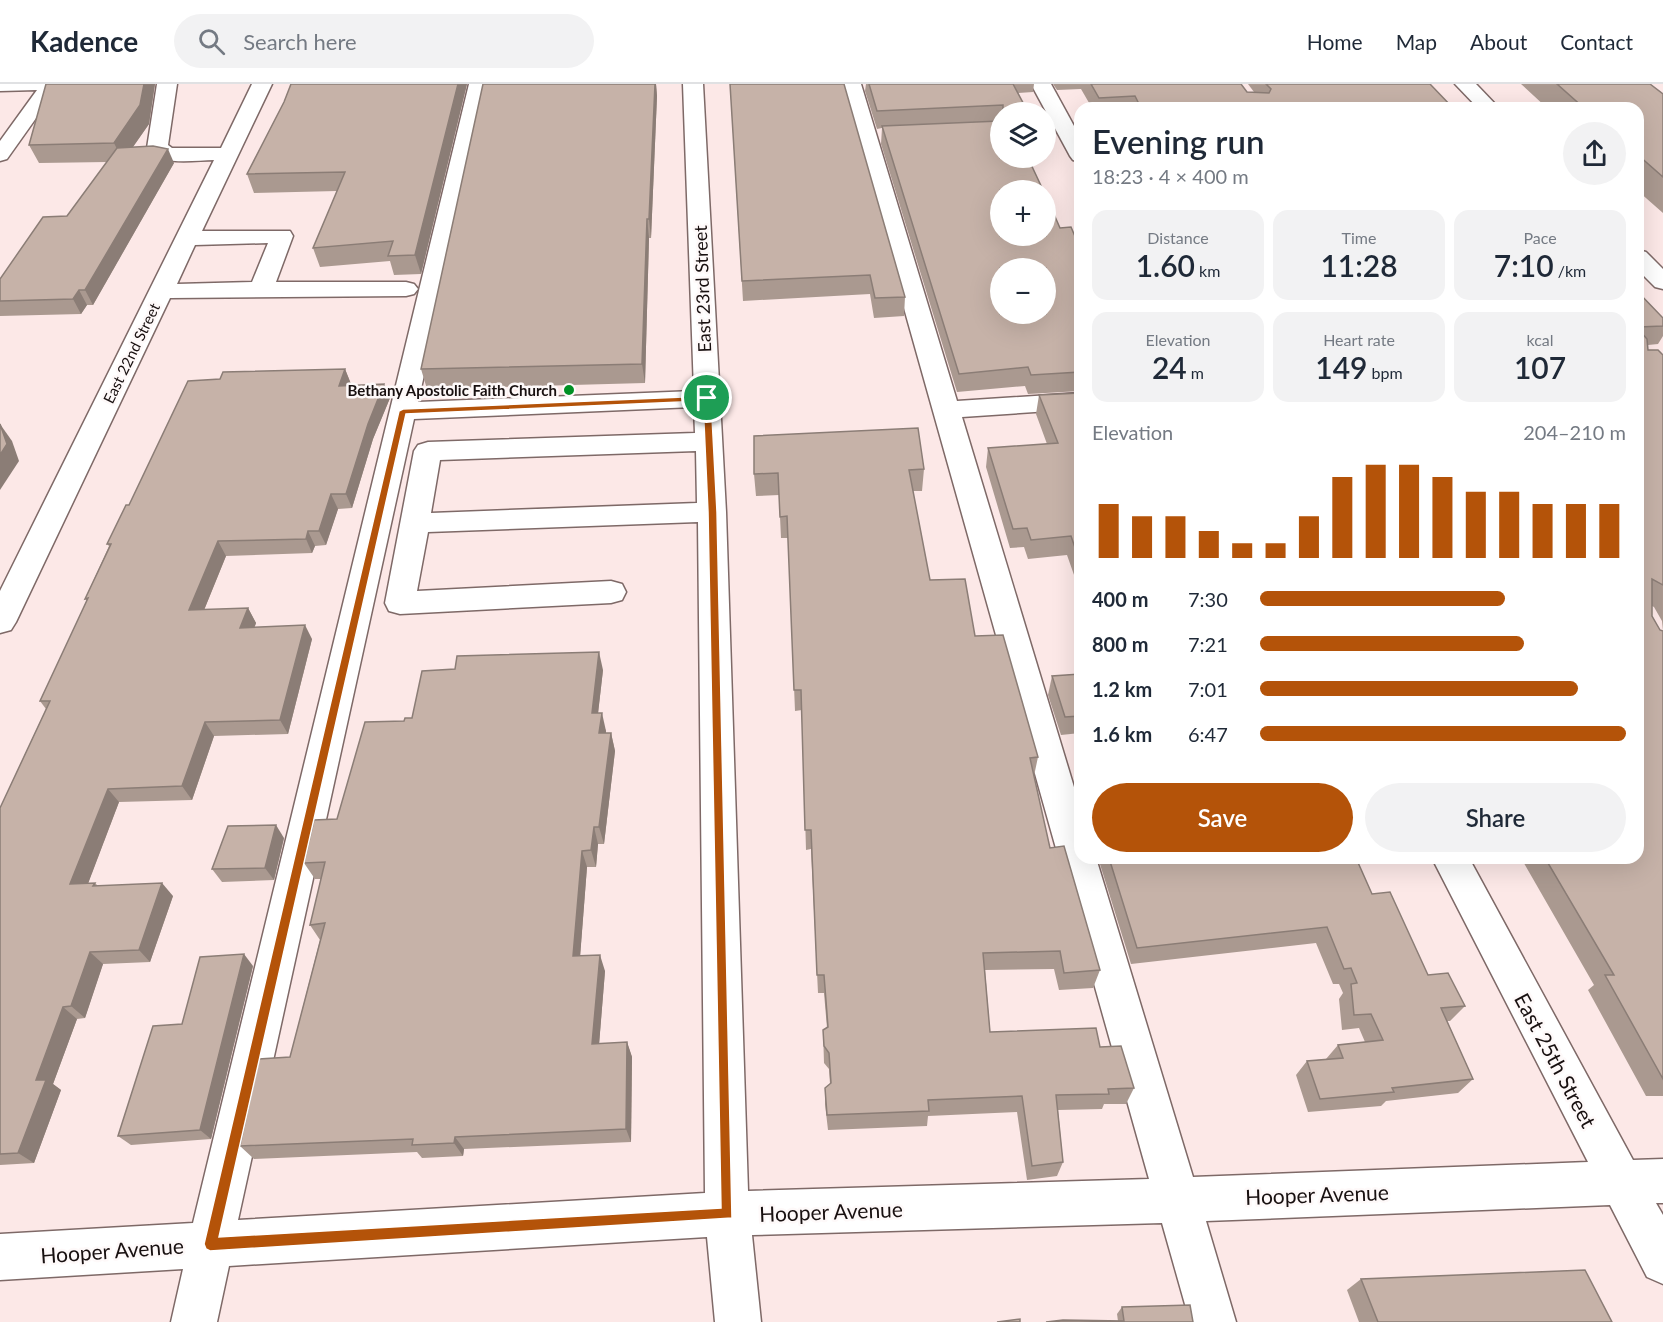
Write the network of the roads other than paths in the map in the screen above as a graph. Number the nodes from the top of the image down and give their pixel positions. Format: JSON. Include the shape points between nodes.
{"nodes":[{"id":1,"x":36,"y":84,"type":"edge"},
{"id":2,"x":51,"y":84,"type":"edge"},
{"id":3,"x":89,"y":84,"type":"edge"},
{"id":4,"x":167,"y":84,"type":"edge"},
{"id":5,"x":262,"y":84,"type":"edge"},
{"id":6,"x":479,"y":84,"type":"edge"},
{"id":7,"x":693,"y":84,"type":"edge"},
{"id":8,"x":851,"y":84,"type":"edge"},
{"id":9,"x":1041,"y":84,"type":"edge"},
{"id":10,"x":1465,"y":84,"type":"edge"},
{"id":11,"x":0,"y":85,"type":"edge"},
{"id":12,"x":1047,"y":102,"type":"edge"},
{"id":13,"x":1483,"y":102,"type":"edge"},
{"id":14,"x":1056,"y":128,"type":"edge"},
{"id":15,"x":1074,"y":149,"type":"edge"},
{"id":16,"x":229,"y":154,"type":"junction"},
{"id":17,"x":0,"y":155,"type":"edge"},
{"id":18,"x":187,"y":238,"type":"junction"},
{"id":19,"x":1644,"y":263,"type":"edge"},
{"id":20,"x":1663,"y":282,"type":"edge"},
{"id":21,"x":261,"y":289,"type":"junction"},
{"id":22,"x":406,"y":289,"type":"dead end"},
{"id":23,"x":162,"y":291,"type":"junction"},
{"id":24,"x":707,"y":398,"type":"junction"},
{"id":25,"x":1074,"y":401,"type":"edge"},
{"id":26,"x":947,"y":410,"type":"junction"},
{"id":27,"x":403,"y":411,"type":"junction"},
{"id":28,"x":709,"y":441,"type":"junction"},
{"id":29,"x":712,"y":512,"type":"junction"},
{"id":30,"x":415,"y":523,"type":"junction"},
{"id":31,"x":611,"y":592,"type":"dead end"},
{"id":32,"x":0,"y":622,"type":"edge"},
{"id":33,"x":1074,"y":844,"type":"edge"},
{"id":34,"x":1080,"y":864,"type":"edge"},
{"id":35,"x":1453,"y":864,"type":"edge"},
{"id":36,"x":1643,"y":1181,"type":"edge"},
{"id":37,"x":1178,"y":1200,"type":"junction"},
{"id":38,"x":727,"y":1214,"type":"junction"},
{"id":39,"x":210,"y":1244,"type":"junction"},
{"id":40,"x":0,"y":1257,"type":"edge"},
{"id":41,"x":1663,"y":1261,"type":"edge"},
{"id":42,"x":194,"y":1322,"type":"edge"},
{"id":43,"x":738,"y":1322,"type":"edge"},
{"id":44,"x":1213,"y":1322,"type":"edge"}],
"edges":[{"from":1,"to":2,"type":"street"},
{"from":1,"to":11,"type":"street"},
{"from":2,"to":3,"type":"street"},
{"from":2,"to":17,"type":"street"},
{"from":4,"to":16,"type":"street","via":[[157,148],[168,154]]},
{"from":5,"to":16,"type":"street","name":"East 22nd Street"},
{"from":6,"to":27,"type":"street"},
{"from":7,"to":24,"type":"street","name":"East 23rd Street"},
{"from":8,"to":26,"type":"street"},
{"from":9,"to":12,"type":"street"},
{"from":10,"to":13,"type":"street"},
{"from":14,"to":15,"type":"street"},
{"from":16,"to":18,"type":"street","name":"East 22nd Street"},
{"from":18,"to":21,"type":"street","via":[[282,236]]},
{"from":18,"to":23,"type":"street","name":"East 22nd Street"},
{"from":19,"to":20,"type":"street"},
{"from":21,"to":22,"type":"street"},
{"from":21,"to":23,"type":"street"},
{"from":23,"to":32,"type":"street","name":"East 22nd Street"},
{"from":24,"to":27,"type":"street"},
{"from":24,"to":28,"type":"street","name":"East 23rd Street"},
{"from":25,"to":26,"type":"street"},
{"from":26,"to":33,"type":"street"},
{"from":27,"to":39,"type":"street"},
{"from":28,"to":29,"type":"street","name":"East 23rd Street"},
{"from":28,"to":30,"type":"street","via":[[428,451]]},
{"from":29,"to":30,"type":"street"},
{"from":29,"to":38,"type":"street","name":"East 23rd Street"},
{"from":30,"to":31,"type":"street","via":[[400,603]]},
{"from":34,"to":37,"type":"street"},
{"from":35,"to":36,"type":"street","name":"East 25th Street","via":[[1581,1108]]},
{"from":36,"to":37,"type":"street","name":"Hooper Avenue"},
{"from":36,"to":41,"type":"street","name":"East 25th Street"},
{"from":37,"to":38,"type":"street","name":"Hooper Avenue"},
{"from":37,"to":44,"type":"street"},
{"from":38,"to":39,"type":"street","name":"Hooper Avenue"},
{"from":38,"to":43,"type":"street","name":"East 23rd Street"},
{"from":39,"to":40,"type":"street","name":"Hooper Avenue"},
{"from":39,"to":42,"type":"street"}]}
